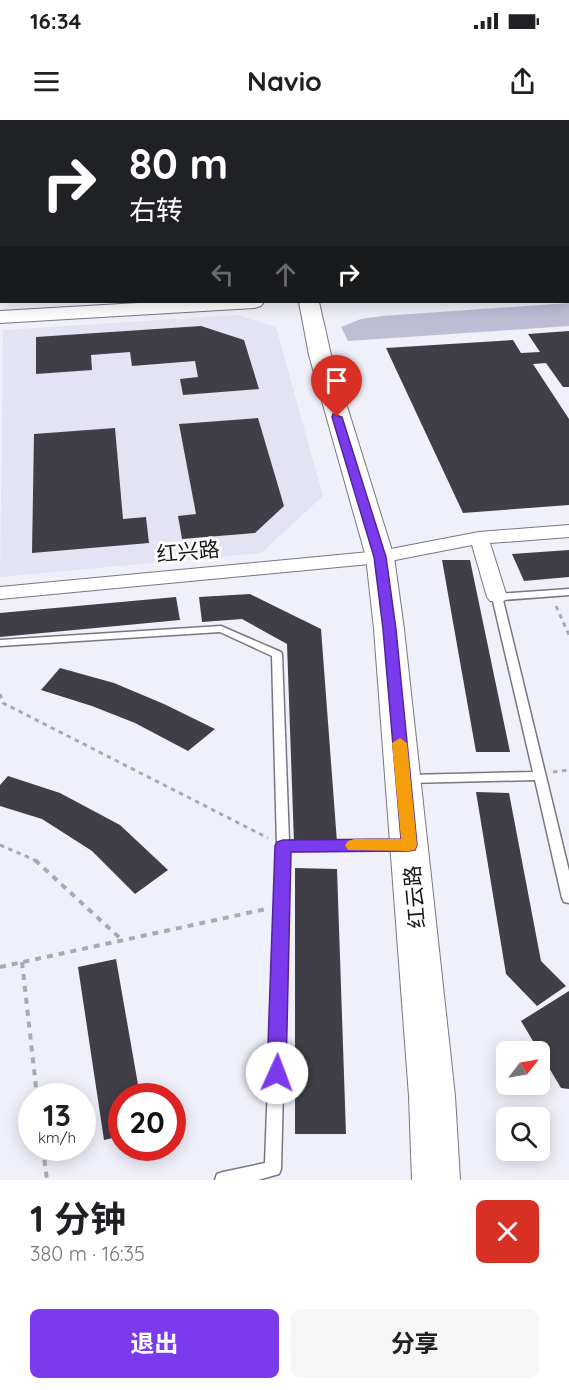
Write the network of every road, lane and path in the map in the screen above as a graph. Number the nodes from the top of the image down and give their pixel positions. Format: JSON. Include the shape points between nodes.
{"nodes":[{"id":1,"x":150,"y":303,"type":"edge"},
{"id":2,"x":237,"y":303,"type":"edge"},
{"id":3,"x":309,"y":303,"type":"edge"},
{"id":4,"x":0,"y":312,"type":"edge"},
{"id":5,"x":0,"y":317,"type":"edge"},
{"id":6,"x":569,"y":531,"type":"edge"},
{"id":7,"x":479,"y":538,"type":"junction"},
{"id":8,"x":380,"y":557,"type":"junction"},
{"id":9,"x":569,"y":592,"type":"edge"},
{"id":10,"x":0,"y":593,"type":"edge"},
{"id":11,"x":550,"y":593,"type":"junction"},
{"id":12,"x":497,"y":597,"type":"junction"},
{"id":13,"x":569,"y":635,"type":"edge"},
{"id":14,"x":0,"y":643,"type":"edge"},
{"id":15,"x":0,"y":694,"type":"edge"},
{"id":16,"x":540,"y":776,"type":"junction"},
{"id":17,"x":403,"y":779,"type":"junction"},
{"id":18,"x":0,"y":845,"type":"edge"},
{"id":19,"x":409,"y":845,"type":"junction"},
{"id":20,"x":283,"y":846,"type":"junction"},
{"id":21,"x":569,"y":898,"type":"edge"},
{"id":22,"x":282,"y":905,"type":"junction"},
{"id":23,"x":122,"y":940,"type":"junction"},
{"id":24,"x":21,"y":962,"type":"junction"},
{"id":25,"x":0,"y":967,"type":"edge"},
{"id":26,"x":35,"y":1083,"type":"edge"},
{"id":27,"x":45,"y":1161,"type":"edge"},
{"id":28,"x":47,"y":1180,"type":"edge"},
{"id":29,"x":223,"y":1180,"type":"edge"},
{"id":30,"x":436,"y":1180,"type":"edge"}],
"edges":[{"from":1,"to":4,"type":"street"},
{"from":2,"to":5,"type":"street"},
{"from":3,"to":8,"type":"street","name":"红云路","via":[[323,366]]},
{"from":6,"to":7,"type":"street","name":"红兴路"},
{"from":7,"to":8,"type":"street","name":"红兴路"},
{"from":7,"to":12,"type":"street"},
{"from":8,"to":10,"type":"street","name":"红兴路"},
{"from":8,"to":17,"type":"street","name":"红云路"},
{"from":9,"to":11,"type":"lane"},
{"from":11,"to":12,"type":"lane"},
{"from":11,"to":13,"type":"path"},
{"from":12,"to":16,"type":"lane"},
{"from":14,"to":20,"type":"lane","via":[[221,629],[277,654]]},
{"from":15,"to":20,"type":"path","via":[[3,703]]},
{"from":16,"to":17,"type":"lane"},
{"from":16,"to":21,"type":"lane"},
{"from":17,"to":19,"type":"street","name":"红云路"},
{"from":18,"to":23,"type":"path","via":[[36,860]]},
{"from":19,"to":20,"type":"lane"},
{"from":19,"to":30,"type":"street","name":"红云路"},
{"from":20,"to":22,"type":"lane"},
{"from":22,"to":23,"type":"path"},
{"from":22,"to":29,"type":"lane","via":[[273,1169]]},
{"from":23,"to":24,"type":"path"},
{"from":24,"to":25,"type":"path"},
{"from":24,"to":26,"type":"path"},
{"from":27,"to":28,"type":"path"}]}
